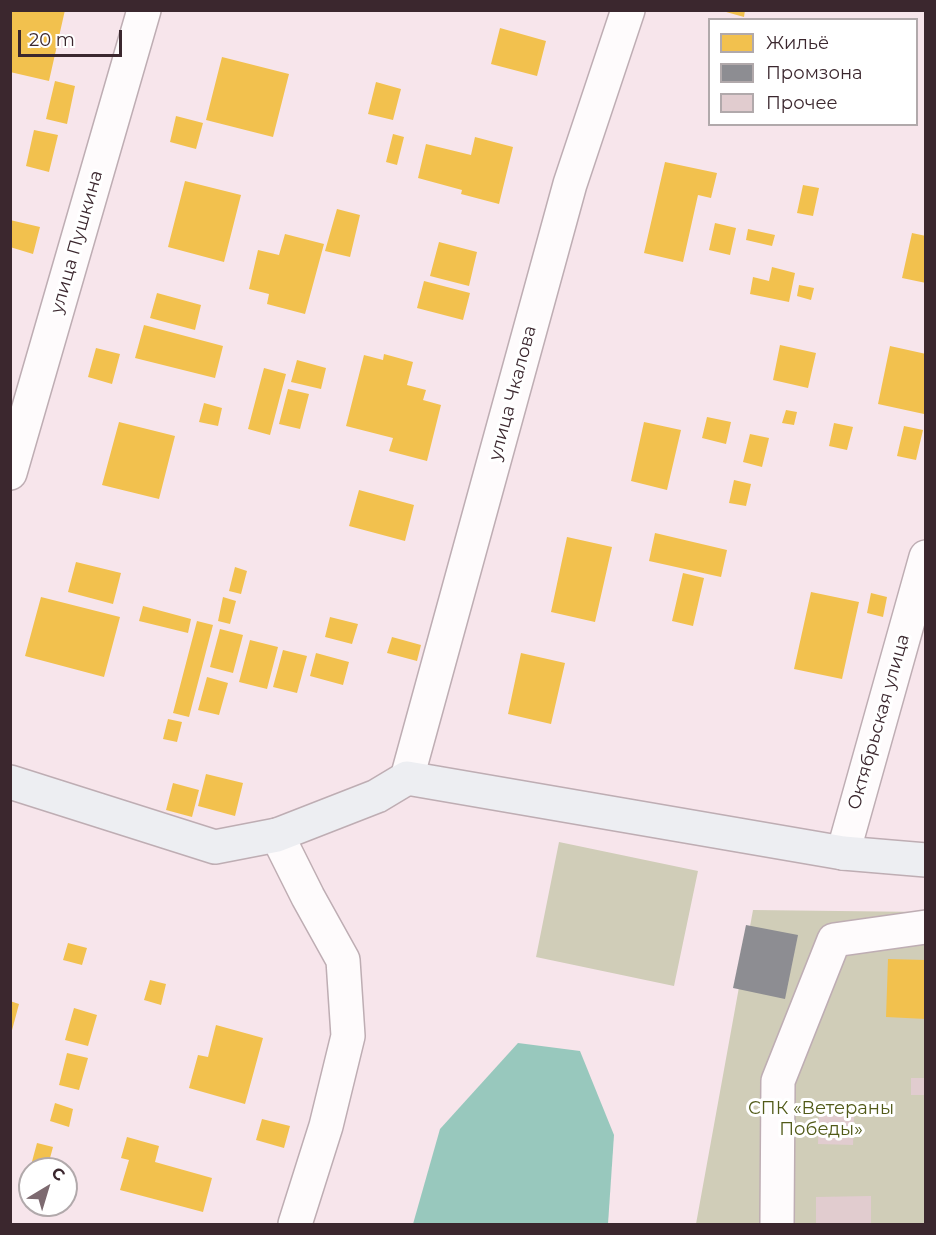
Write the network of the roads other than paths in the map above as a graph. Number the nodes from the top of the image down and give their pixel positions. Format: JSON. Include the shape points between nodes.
{"nodes":[{"id":1,"x":144,"y":10,"type":"edge"},
{"id":2,"x":627,"y":10,"type":"edge"},
{"id":3,"x":10,"y":472,"type":"edge"},
{"id":4,"x":926,"y":557,"type":"edge"},
{"id":5,"x":408,"y":777,"type":"junction"},
{"id":6,"x":10,"y":782,"type":"edge"},
{"id":7,"x":277,"y":835,"type":"junction"},
{"id":8,"x":843,"y":853,"type":"junction"},
{"id":9,"x":926,"y":860,"type":"edge"},
{"id":10,"x":926,"y":927,"type":"edge"},
{"id":11,"x":295,"y":1224,"type":"edge"},
{"id":12,"x":777,"y":1224,"type":"edge"}],
"edges":[{"from":1,"to":3,"type":"street","name":"улица Пушкина"},
{"from":2,"to":5,"type":"street","name":"улица Чкалова","via":[[570,184]]},
{"from":4,"to":8,"type":"street","name":"Октябрьская улица"},
{"from":5,"to":7,"type":"street","via":[[377,796]]},
{"from":5,"to":8,"type":"street"},
{"from":6,"to":7,"type":"street","via":[[215,847]]},
{"from":7,"to":11,"type":"street","via":[[343,960],[348,1036],[326,1126]]},
{"from":8,"to":9,"type":"street"},
{"from":10,"to":12,"type":"street","via":[[834,940],[778,1081]]}]}
